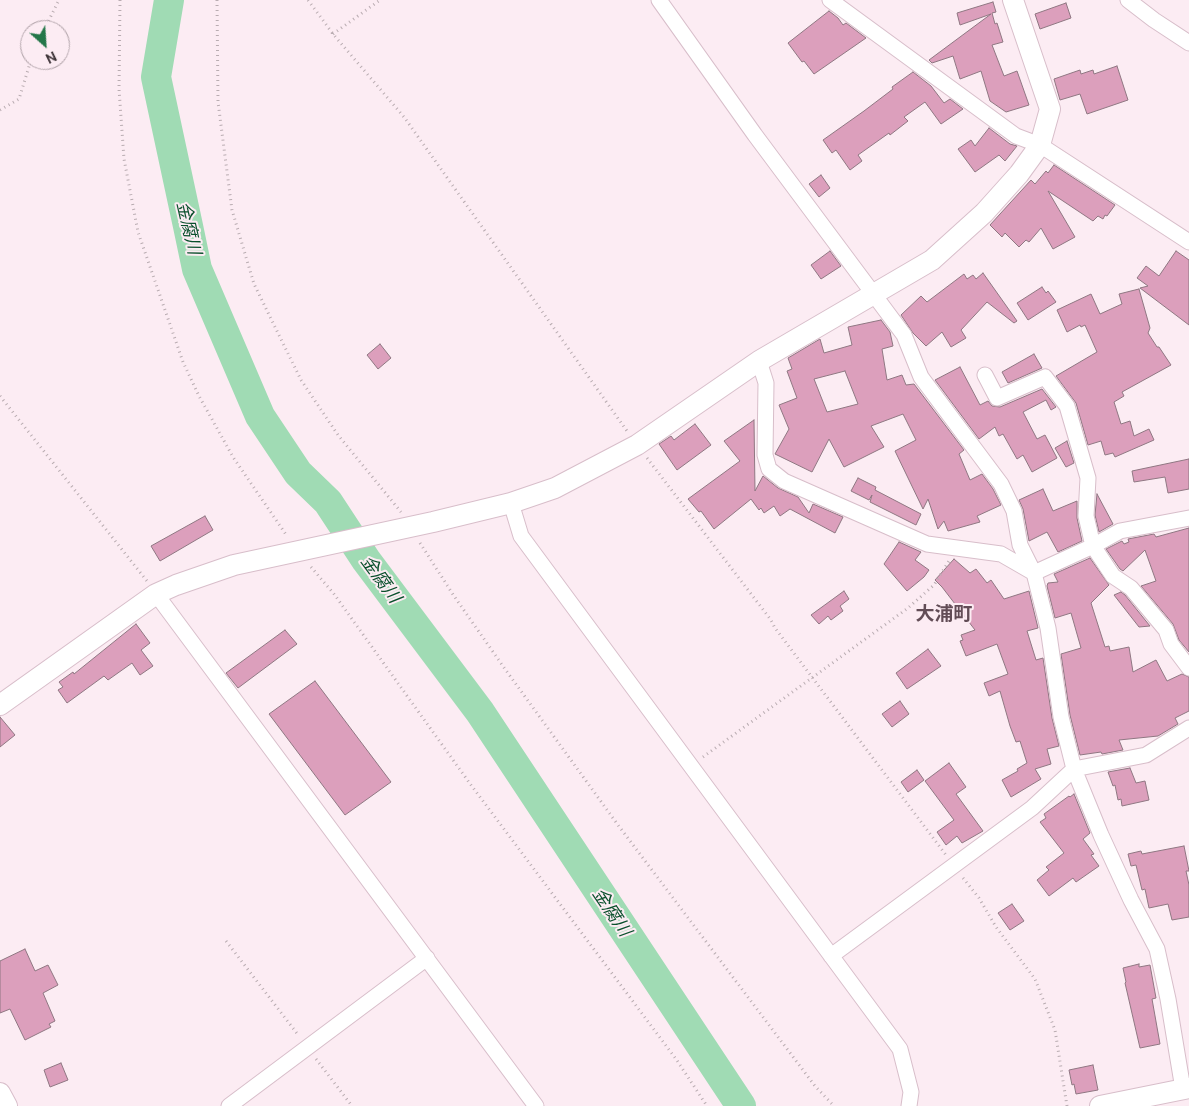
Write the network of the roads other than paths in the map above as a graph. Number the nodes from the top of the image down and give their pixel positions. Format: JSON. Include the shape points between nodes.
{"nodes":[{"id":1,"x":658,"y":0,"type":"edge"},
{"id":2,"x":830,"y":0,"type":"edge"},
{"id":3,"x":1013,"y":0,"type":"edge"},
{"id":4,"x":1128,"y":0,"type":"edge"},
{"id":5,"x":1189,"y":43,"type":"edge"},
{"id":6,"x":1040,"y":145,"type":"junction"},
{"id":7,"x":1189,"y":242,"type":"edge"},
{"id":8,"x":874,"y":294,"type":"junction"},
{"id":9,"x":759,"y":361,"type":"junction"},
{"id":10,"x":985,"y":375,"type":"dead end"},
{"id":11,"x":511,"y":503,"type":"junction"},
{"id":12,"x":1189,"y":518,"type":"edge"},
{"id":13,"x":1093,"y":546,"type":"junction"},
{"id":14,"x":1034,"y":574,"type":"junction"},
{"id":15,"x":156,"y":594,"type":"junction"},
{"id":16,"x":1189,"y":668,"type":"edge"},
{"id":17,"x":0,"y":705,"type":"edge"},
{"id":18,"x":1189,"y":728,"type":"edge"},
{"id":19,"x":1074,"y":769,"type":"junction"},
{"id":20,"x":831,"y":956,"type":"junction"},
{"id":21,"x":426,"y":958,"type":"junction"},
{"id":22,"x":1186,"y":1089,"type":"edge"},
{"id":23,"x":0,"y":1092,"type":"edge"},
{"id":24,"x":7,"y":1106,"type":"edge"},
{"id":25,"x":230,"y":1106,"type":"edge"},
{"id":26,"x":536,"y":1106,"type":"edge"},
{"id":27,"x":910,"y":1106,"type":"edge"},
{"id":28,"x":1100,"y":1106,"type":"edge"}],
"edges":[{"from":1,"to":8,"type":"street"},
{"from":2,"to":6,"type":"street","via":[[1016,136]]},
{"from":3,"to":6,"type":"street","via":[[1050,109]]},
{"from":4,"to":5,"type":"street"},
{"from":6,"to":7,"type":"street"},
{"from":6,"to":8,"type":"street","via":[[1019,174],[955,241],[932,260]]},
{"from":8,"to":9,"type":"street"},
{"from":8,"to":14,"type":"street","via":[[904,335],[921,377],[1001,484],[1014,510],[1020,545]]},
{"from":9,"to":11,"type":"street","via":[[637,445],[555,488]]},
{"from":9,"to":14,"type":"street","via":[[766,383],[766,455],[769,469],[784,481],[927,544],[1001,554]]},
{"from":10,"to":13,"type":"street","via":[[997,398],[1044,377],[1068,406],[1088,478],[1086,516]]},
{"from":11,"to":15,"type":"street","via":[[234,565]]},
{"from":11,"to":20,"type":"street","via":[[521,536]]},
{"from":12,"to":13,"type":"street","via":[[1120,530]]},
{"from":13,"to":14,"type":"street"},
{"from":13,"to":16,"type":"street","via":[[1113,576],[1131,588],[1166,630],[1171,644]]},
{"from":14,"to":19,"type":"street","via":[[1048,628],[1061,717]]},
{"from":15,"to":17,"type":"street"},
{"from":15,"to":21,"type":"street"},
{"from":18,"to":19,"type":"street","via":[[1146,755]]},
{"from":19,"to":20,"type":"street","via":[[1032,808]]},
{"from":19,"to":22,"type":"street","via":[[1104,843],[1157,949]]},
{"from":20,"to":27,"type":"street","via":[[900,1050],[911,1092]]},
{"from":21,"to":25,"type":"street"},
{"from":21,"to":26,"type":"street"},
{"from":22,"to":28,"type":"street"},
{"from":23,"to":24,"type":"street"}]}
